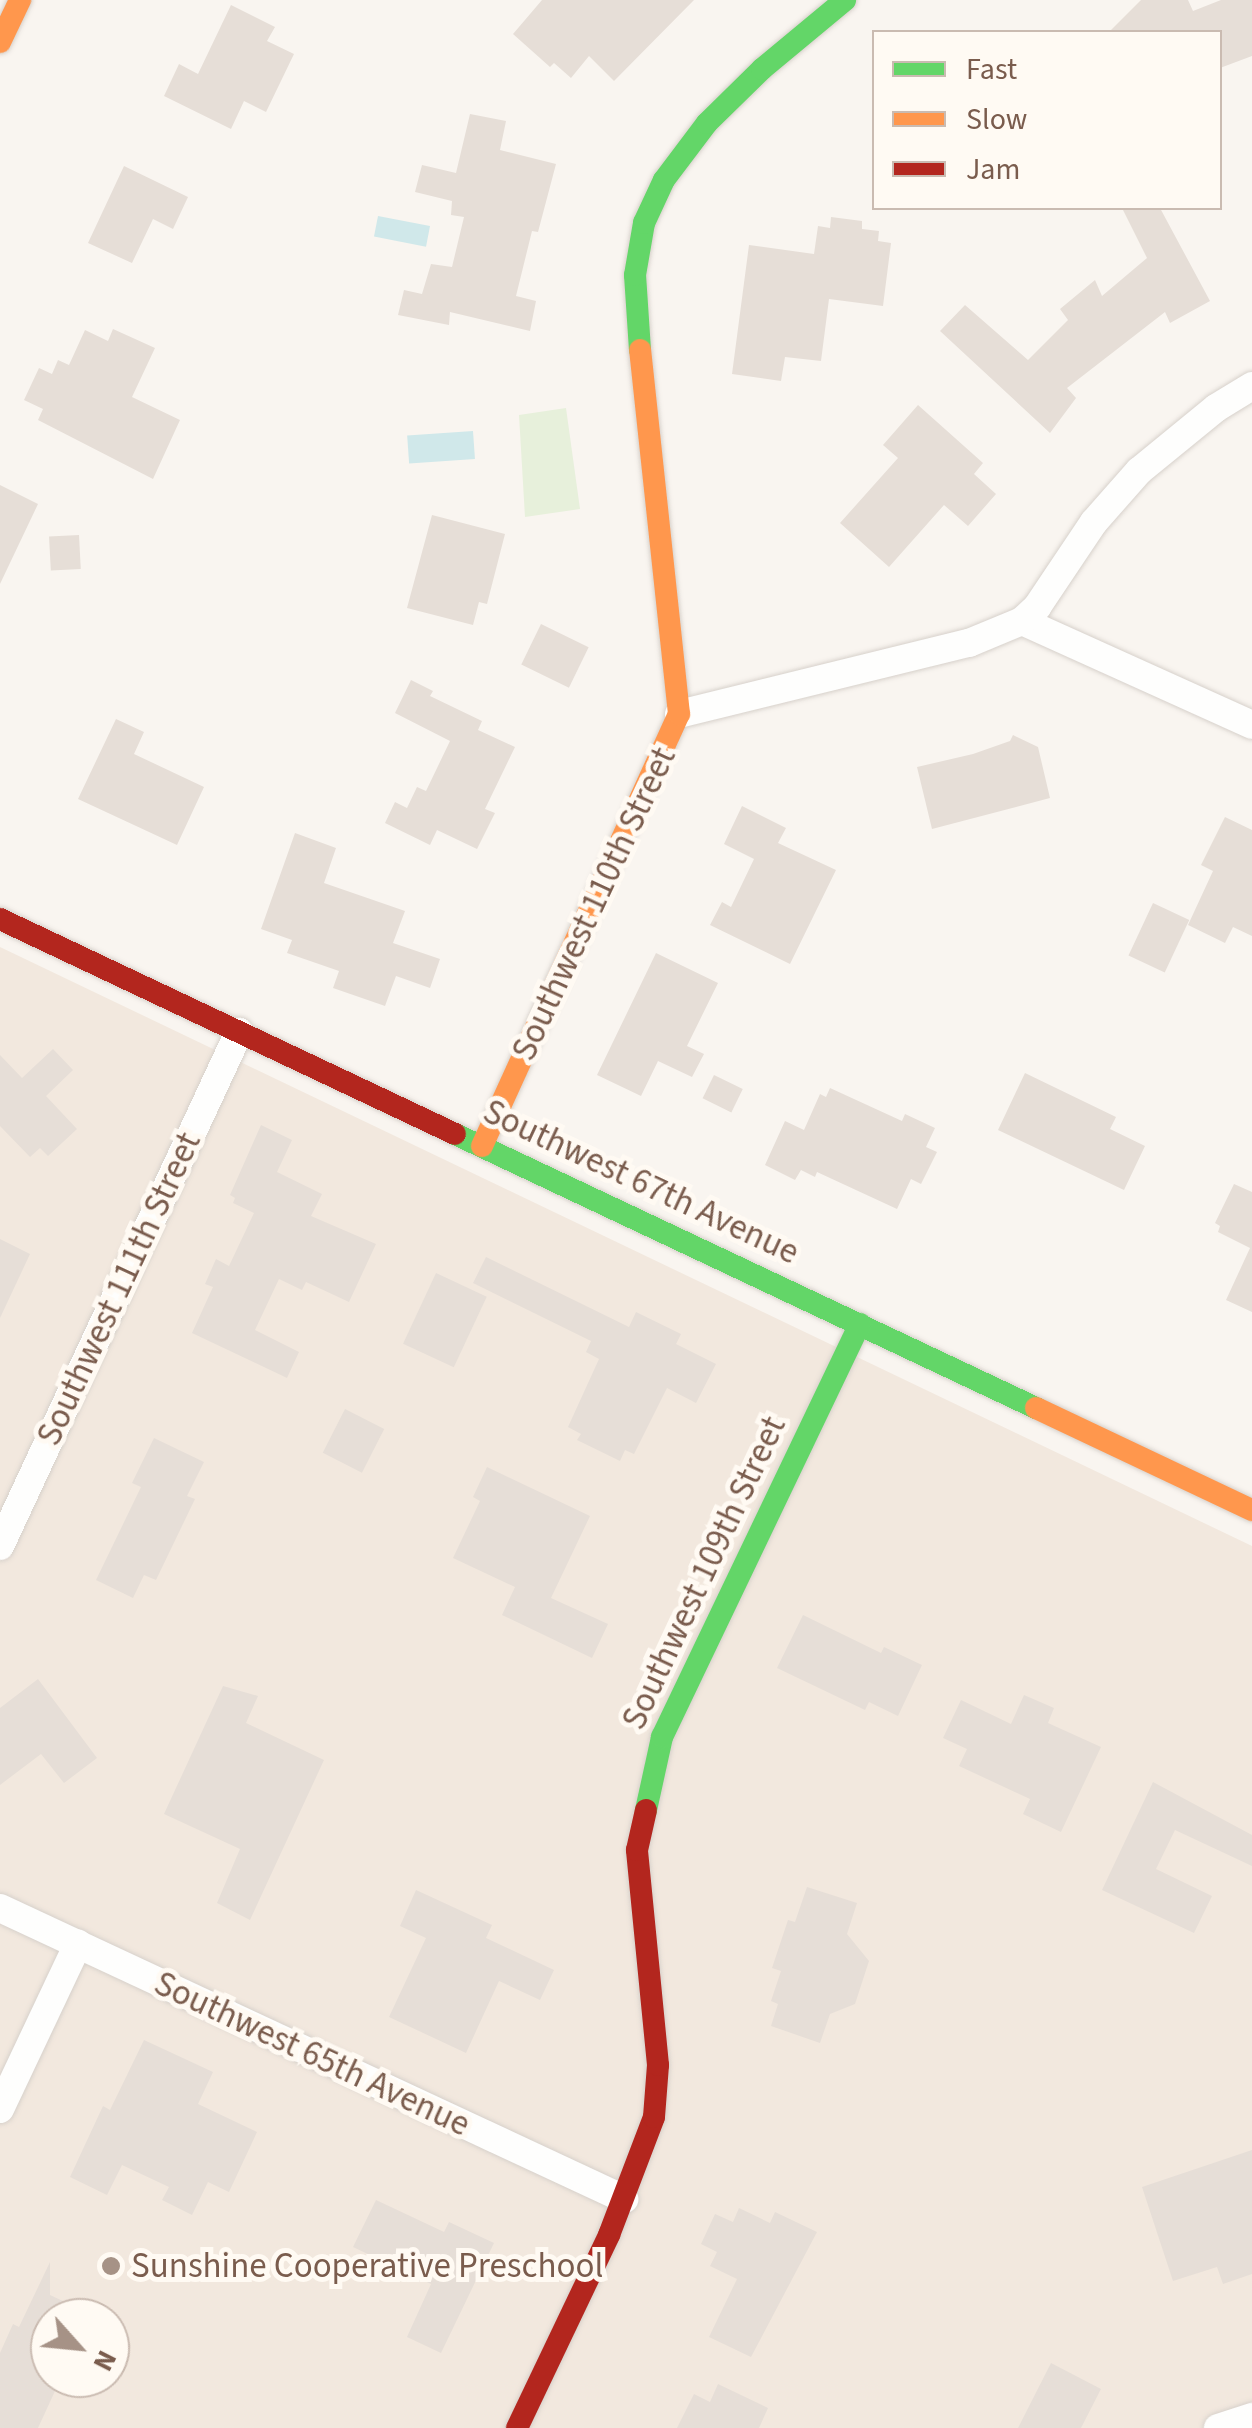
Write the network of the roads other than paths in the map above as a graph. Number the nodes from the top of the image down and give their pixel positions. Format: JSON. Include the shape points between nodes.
{"nodes":[{"id":1,"x":20,"y":0,"type":"edge"},
{"id":2,"x":837,"y":7,"type":"edge"},
{"id":3,"x":0,"y":42,"type":"edge"},
{"id":4,"x":1252,"y":386,"type":"edge"},
{"id":5,"x":1022,"y":621,"type":"junction"},
{"id":6,"x":679,"y":714,"type":"junction"},
{"id":7,"x":1252,"y":725,"type":"edge"},
{"id":8,"x":0,"y":918,"type":"edge"},
{"id":9,"x":240,"y":1032,"type":"junction"},
{"id":10,"x":482,"y":1146,"type":"junction"},
{"id":11,"x":860,"y":1324,"type":"junction"},
{"id":12,"x":1252,"y":1510,"type":"edge"},
{"id":13,"x":0,"y":1546,"type":"edge"},
{"id":14,"x":0,"y":1908,"type":"edge"},
{"id":15,"x":78,"y":1944,"type":"junction"},
{"id":16,"x":0,"y":2109,"type":"edge"},
{"id":17,"x":624,"y":2199,"type":"junction"},
{"id":18,"x":517,"y":2428,"type":"edge"}],
"edges":[{"from":1,"to":3,"type":"street"},
{"from":2,"to":6,"type":"street","via":[[762,69],[683,152],[653,200],[639,246],[636,314]]},
{"from":4,"to":5,"type":"street","via":[[1139,471]]},
{"from":5,"to":6,"type":"street","via":[[969,643]]},
{"from":5,"to":7,"type":"street"},
{"from":6,"to":10,"type":"street","name":"Southwest 110th Street"},
{"from":8,"to":9,"type":"street","name":"Southwest 67th Avenue"},
{"from":9,"to":10,"type":"street","name":"Southwest 67th Avenue"},
{"from":9,"to":13,"type":"street","name":"Southwest 111th Street"},
{"from":10,"to":11,"type":"street","name":"Southwest 67th Avenue"},
{"from":11,"to":12,"type":"street","name":"Southwest 67th Avenue"},
{"from":11,"to":17,"type":"street","name":"Southwest 109th Street","via":[[675,1707],[654,1764],[637,1850],[658,2086],[654,2117]]},
{"from":14,"to":15,"type":"street","name":"Southwest 65th Avenue"},
{"from":15,"to":16,"type":"street"},
{"from":15,"to":17,"type":"street","name":"Southwest 65th Avenue"},
{"from":17,"to":18,"type":"street","name":"Southwest 109th Street"}]}
